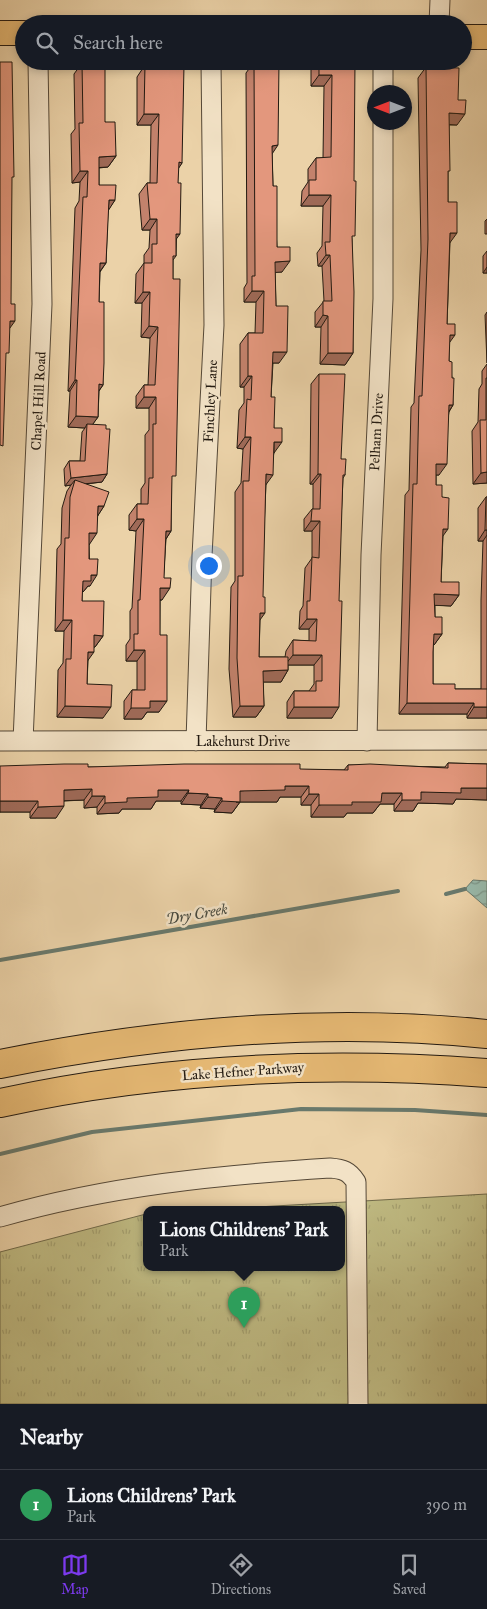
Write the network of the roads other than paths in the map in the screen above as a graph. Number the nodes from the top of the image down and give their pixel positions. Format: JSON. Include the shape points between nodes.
{"nodes":[{"id":1,"x":440,"y":0,"type":"edge"},
{"id":2,"x":439,"y":15,"type":"edge"},
{"id":3,"x":0,"y":33,"type":"edge"},
{"id":4,"x":15,"y":33,"type":"edge"},
{"id":5,"x":472,"y":37,"type":"edge"},
{"id":6,"x":487,"y":37,"type":"edge"},
{"id":7,"x":38,"y":70,"type":"edge"},
{"id":8,"x":211,"y":70,"type":"edge"},
{"id":9,"x":383,"y":70,"type":"edge"},
{"id":10,"x":383,"y":85,"type":"edge"},
{"id":11,"x":383,"y":130,"type":"edge"},
{"id":12,"x":487,"y":740,"type":"edge"},
{"id":13,"x":0,"y":741,"type":"edge"},
{"id":14,"x":23,"y":741,"type":"junction"},
{"id":15,"x":196,"y":741,"type":"junction"},
{"id":16,"x":367,"y":741,"type":"junction"},
{"id":17,"x":487,"y":1034,"type":"edge"},
{"id":18,"x":0,"y":1064,"type":"edge"},
{"id":19,"x":487,"y":1073,"type":"edge"},
{"id":20,"x":0,"y":1103,"type":"edge"},
{"id":21,"x":0,"y":1217,"type":"edge"},
{"id":22,"x":358,"y":1404,"type":"edge"}],
"edges":[{"from":1,"to":2,"type":"street"},
{"from":3,"to":4,"type":"main road"},
{"from":5,"to":6,"type":"main road"},
{"from":7,"to":14,"type":"street","name":"Chapel Hill Road","via":[[42,304]]},
{"from":8,"to":15,"type":"street","name":"Finchley Lane","via":[[214,326]]},
{"from":9,"to":10,"type":"street"},
{"from":11,"to":16,"type":"street","name":"Pelham Drive","via":[[382,299]]},
{"from":12,"to":16,"type":"street","name":"Lakehurst Drive"},
{"from":13,"to":14,"type":"street","name":"Lakehurst Drive"},
{"from":14,"to":15,"type":"street","name":"Lakehurst Drive"},
{"from":15,"to":16,"type":"street","name":"Lakehurst Drive"},
{"from":17,"to":18,"type":"highway","via":[[310,1028],[211,1033],[110,1044]]},
{"from":19,"to":20,"type":"highway","name":"Lake Hefner Parkway","via":[[357,1066],[196,1073],[77,1088]]},
{"from":21,"to":22,"type":"street","via":[[114,1190],[231,1174],[330,1168],[350,1172],[356,1182]]}]}
